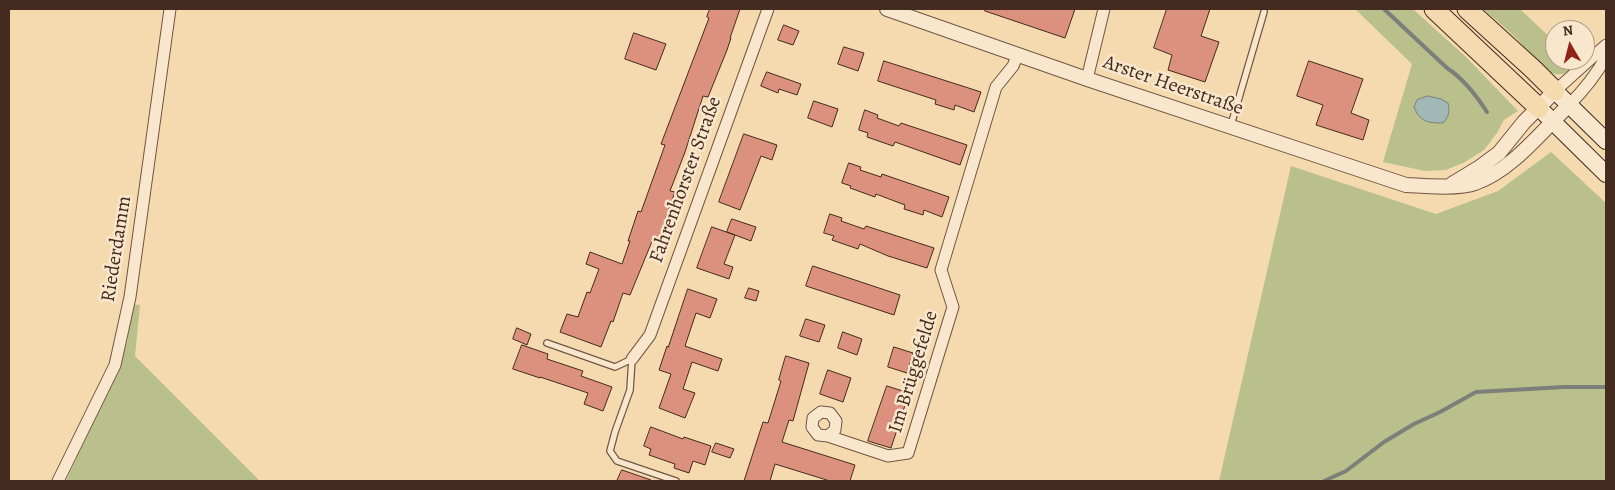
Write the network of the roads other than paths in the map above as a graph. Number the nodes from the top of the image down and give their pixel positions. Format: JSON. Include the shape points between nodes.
{"nodes":[{"id":1,"x":170,"y":9,"type":"edge"},
{"id":2,"x":768,"y":9,"type":"edge"},
{"id":3,"x":887,"y":9,"type":"edge"},
{"id":4,"x":1104,"y":9,"type":"edge"},
{"id":5,"x":1434,"y":9,"type":"edge"},
{"id":6,"x":1467,"y":9,"type":"edge"},
{"id":7,"x":1264,"y":12,"type":"dead end"},
{"id":8,"x":1606,"y":45,"type":"edge"},
{"id":9,"x":1018,"y":54,"type":"junction"},
{"id":10,"x":1606,"y":56,"type":"edge"},
{"id":11,"x":1087,"y":78,"type":"junction"},
{"id":12,"x":1555,"y":91,"type":"junction"},
{"id":13,"x":1569,"y":105,"type":"junction"},
{"id":14,"x":1545,"y":115,"type":"junction"},
{"id":15,"x":1230,"y":127,"type":"junction"},
{"id":16,"x":1606,"y":141,"type":"edge"},
{"id":17,"x":1606,"y":174,"type":"edge"},
{"id":18,"x":547,"y":343,"type":"dead end"},
{"id":19,"x":632,"y":359,"type":"junction"},
{"id":20,"x":828,"y":436,"type":"dead end"},
{"id":21,"x":58,"y":481,"type":"edge"},
{"id":22,"x":676,"y":481,"type":"edge"}],
"edges":[{"from":1,"to":21,"type":"street","name":"Riederdamm","via":[[130,297],[115,365]]},
{"from":2,"to":19,"type":"street","name":"Fahrenhorster Straße","via":[[650,335]]},
{"from":3,"to":9,"type":"street","name":"Arster Heerstraße"},
{"from":4,"to":11,"type":"street"},
{"from":5,"to":14,"type":"highway"},
{"from":6,"to":12,"type":"highway"},
{"from":7,"to":15,"type":"lane"},
{"from":8,"to":12,"type":"street"},
{"from":9,"to":11,"type":"street","name":"Arster Heerstraße"},
{"from":9,"to":20,"type":"street","name":"Im Brüggefelde","via":[[996,88],[941,270],[953,307],[908,453],[888,456]]},
{"from":10,"to":13,"type":"street","via":[[1596,74]]},
{"from":11,"to":15,"type":"street","name":"Arster Heerstraße"},
{"from":12,"to":13,"type":"main road"},
{"from":12,"to":14,"type":"street","name":"Arster Heerstraße"},
{"from":13,"to":14,"type":"street","name":"Arster Heerstraße"},
{"from":13,"to":16,"type":"main road"},
{"from":14,"to":15,"type":"street","name":"Arster Heerstraße","via":[[1499,153],[1449,186],[1406,186]]},
{"from":14,"to":17,"type":"main road"},
{"from":18,"to":19,"type":"lane","via":[[615,367]]},
{"from":19,"to":22,"type":"lane","via":[[630,390],[610,451],[617,461]]}]}
